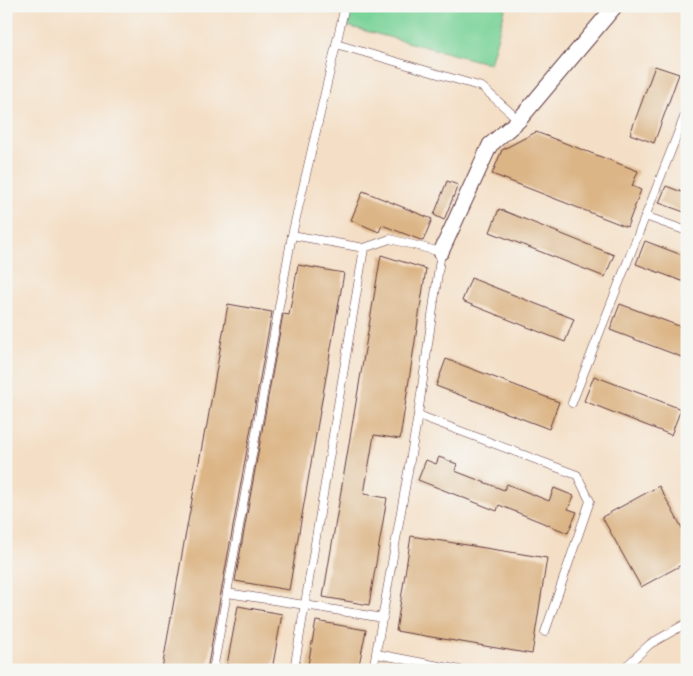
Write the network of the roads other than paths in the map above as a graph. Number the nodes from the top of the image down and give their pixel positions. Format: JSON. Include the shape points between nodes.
{"nodes":[{"id":1,"x":345,"y":6,"type":"edge"},
{"id":2,"x":614,"y":6,"type":"edge"},
{"id":3,"x":336,"y":44,"type":"junction"},
{"id":4,"x":687,"y":110,"type":"edge"},
{"id":5,"x":519,"y":120,"type":"junction"},
{"id":6,"x":645,"y":216,"type":"junction"},
{"id":7,"x":687,"y":231,"type":"edge"},
{"id":8,"x":292,"y":235,"type":"junction"},
{"id":9,"x":364,"y":248,"type":"junction"},
{"id":10,"x":440,"y":252,"type":"junction"},
{"id":11,"x":572,"y":403,"type":"dead end"},
{"id":12,"x":418,"y":415,"type":"junction"},
{"id":13,"x":227,"y":593,"type":"junction"},
{"id":14,"x":305,"y":605,"type":"junction"},
{"id":15,"x":383,"y":618,"type":"junction"},
{"id":16,"x":687,"y":623,"type":"edge"},
{"id":17,"x":546,"y":632,"type":"dead end"},
{"id":18,"x":377,"y":654,"type":"junction"},
{"id":19,"x":213,"y":670,"type":"edge"},
{"id":20,"x":294,"y":670,"type":"edge"},
{"id":21,"x":374,"y":670,"type":"edge"},
{"id":22,"x":460,"y":670,"type":"edge"},
{"id":23,"x":622,"y":670,"type":"edge"}],
"edges":[{"from":1,"to":3,"type":"lane"},
{"from":2,"to":5,"type":"street"},
{"from":3,"to":5,"type":"lane","via":[[482,88]]},
{"from":3,"to":8,"type":"lane"},
{"from":4,"to":6,"type":"lane"},
{"from":5,"to":10,"type":"street","via":[[490,145]]},
{"from":6,"to":7,"type":"lane"},
{"from":6,"to":11,"type":"lane"},
{"from":8,"to":9,"type":"lane"},
{"from":8,"to":13,"type":"lane"},
{"from":9,"to":10,"type":"lane","via":[[390,238]]},
{"from":9,"to":14,"type":"lane"},
{"from":10,"to":12,"type":"lane"},
{"from":12,"to":15,"type":"lane"},
{"from":12,"to":17,"type":"lane","via":[[577,476],[590,501]]},
{"from":13,"to":14,"type":"lane"},
{"from":13,"to":19,"type":"lane"},
{"from":14,"to":15,"type":"lane"},
{"from":14,"to":20,"type":"lane"},
{"from":15,"to":18,"type":"lane"},
{"from":16,"to":23,"type":"lane","via":[[650,644]]},
{"from":18,"to":21,"type":"lane"},
{"from":18,"to":22,"type":"lane"}]}
